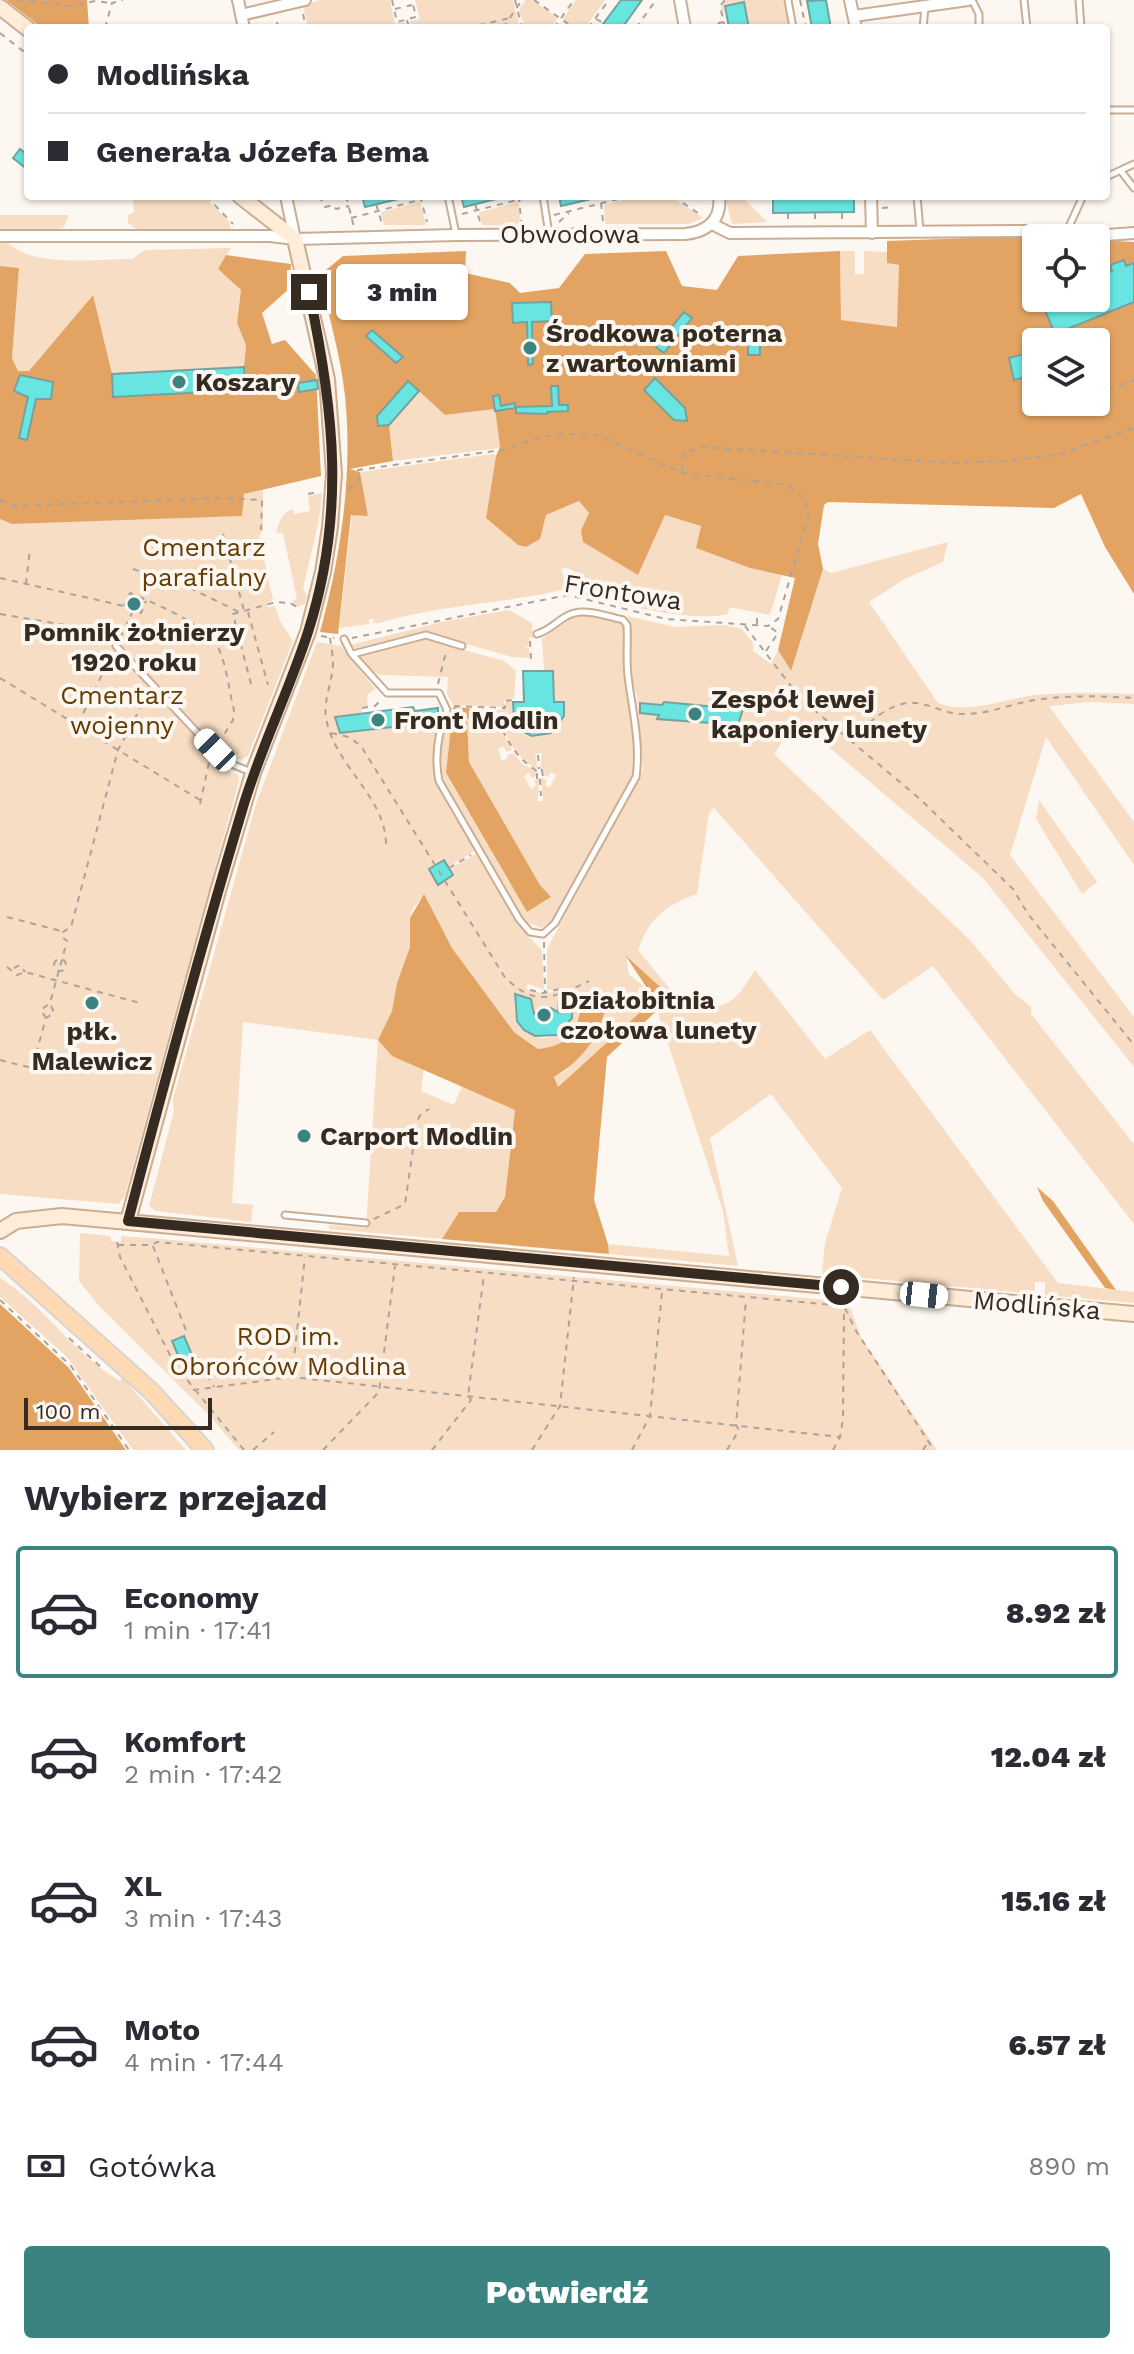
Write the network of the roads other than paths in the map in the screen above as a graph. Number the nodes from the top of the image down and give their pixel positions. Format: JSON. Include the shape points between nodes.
{"nodes":[{"id":1,"x":238,"y":0,"type":"edge"},
{"id":2,"x":305,"y":0,"type":"edge"},
{"id":3,"x":680,"y":0,"type":"edge"},
{"id":4,"x":788,"y":0,"type":"edge"},
{"id":5,"x":850,"y":0,"type":"edge"},
{"id":6,"x":970,"y":0,"type":"edge"},
{"id":7,"x":1024,"y":0,"type":"edge"},
{"id":8,"x":1079,"y":0,"type":"edge"},
{"id":9,"x":0,"y":7,"type":"edge"},
{"id":10,"x":925,"y":7,"type":"junction"},
{"id":11,"x":241,"y":15,"type":"junction"},
{"id":12,"x":854,"y":16,"type":"junction"},
{"id":13,"x":243,"y":24,"type":"edge"},
{"id":14,"x":684,"y":24,"type":"edge"},
{"id":15,"x":792,"y":24,"type":"edge"},
{"id":16,"x":855,"y":24,"type":"edge"},
{"id":17,"x":923,"y":24,"type":"edge"},
{"id":18,"x":979,"y":24,"type":"edge"},
{"id":19,"x":1027,"y":24,"type":"edge"},
{"id":20,"x":1081,"y":24,"type":"edge"},
{"id":21,"x":24,"y":26,"type":"edge"},
{"id":22,"x":1110,"y":110,"type":"edge"},
{"id":23,"x":1134,"y":110,"type":"edge"},
{"id":24,"x":1134,"y":164,"type":"edge"},
{"id":25,"x":1121,"y":171,"type":"junction"},
{"id":26,"x":1110,"y":175,"type":"edge"},
{"id":27,"x":1134,"y":188,"type":"edge"},
{"id":28,"x":245,"y":200,"type":"edge"},
{"id":29,"x":290,"y":200,"type":"edge"},
{"id":30,"x":449,"y":200,"type":"edge"},
{"id":31,"x":544,"y":200,"type":"edge"},
{"id":32,"x":719,"y":200,"type":"edge"},
{"id":33,"x":871,"y":200,"type":"edge"},
{"id":34,"x":917,"y":200,"type":"edge"},
{"id":35,"x":1081,"y":200,"type":"edge"},
{"id":36,"x":708,"y":221,"type":"junction"},
{"id":37,"x":1070,"y":224,"type":"edge"},
{"id":38,"x":553,"y":230,"type":"junction"},
{"id":39,"x":920,"y":232,"type":"junction"},
{"id":40,"x":1022,"y":232,"type":"edge"},
{"id":41,"x":872,"y":233,"type":"junction"},
{"id":42,"x":1110,"y":233,"type":"edge"},
{"id":43,"x":1134,"y":233,"type":"edge"},
{"id":44,"x":456,"y":235,"type":"junction"},
{"id":45,"x":0,"y":236,"type":"edge"},
{"id":46,"x":295,"y":239,"type":"junction"},
{"id":47,"x":537,"y":634,"type":"dead end"},
{"id":48,"x":344,"y":639,"type":"road end"},
{"id":49,"x":116,"y":646,"type":"road end"},
{"id":50,"x":462,"y":646,"type":"dead end"},
{"id":51,"x":353,"y":654,"type":"junction"},
{"id":52,"x":253,"y":773,"type":"junction"},
{"id":53,"x":285,"y":1215,"type":"dead end"},
{"id":54,"x":128,"y":1221,"type":"junction"},
{"id":55,"x":366,"y":1223,"type":"road end"},
{"id":56,"x":0,"y":1231,"type":"edge"},
{"id":57,"x":0,"y":1256,"type":"edge"},
{"id":58,"x":1134,"y":1314,"type":"edge"},
{"id":59,"x":203,"y":1448,"type":"edge"}],
"edges":[{"from":1,"to":11,"type":"street"},
{"from":2,"to":11,"type":"street"},
{"from":3,"to":14,"type":"street"},
{"from":4,"to":15,"type":"lane"},
{"from":5,"to":12,"type":"street"},
{"from":6,"to":10,"type":"street"},
{"from":6,"to":18,"type":"lane"},
{"from":7,"to":19,"type":"lane"},
{"from":8,"to":20,"type":"lane"},
{"from":9,"to":21,"type":"street"},
{"from":10,"to":12,"type":"street"},
{"from":10,"to":17,"type":"lane"},
{"from":11,"to":13,"type":"street"},
{"from":12,"to":16,"type":"street"},
{"from":22,"to":23,"type":"lane"},
{"from":24,"to":25,"type":"lane"},
{"from":25,"to":26,"type":"lane"},
{"from":25,"to":27,"type":"lane"},
{"from":28,"to":46,"type":"street"},
{"from":29,"to":46,"type":"street"},
{"from":30,"to":44,"type":"lane"},
{"from":31,"to":38,"type":"lane"},
{"from":32,"to":36,"type":"street","via":[[719,213]]},
{"from":33,"to":41,"type":"street"},
{"from":34,"to":39,"type":"lane"},
{"from":35,"to":37,"type":"lane"},
{"from":36,"to":38,"type":"street","name":"Obwodowa","via":[[696,233],[685,234]]},
{"from":36,"to":41,"type":"street","name":"Obwodowa","via":[[730,233]]},
{"from":38,"to":44,"type":"street","name":"Obwodowa"},
{"from":39,"to":40,"type":"street","name":"Obwodowa"},
{"from":39,"to":41,"type":"street","name":"Obwodowa"},
{"from":42,"to":43,"type":"street","name":"Obwodowa"},
{"from":44,"to":46,"type":"street","name":"Obwodowa"},
{"from":45,"to":46,"type":"street","name":"Obwodowa"},
{"from":46,"to":52,"type":"street","via":[[327,379],[334,459],[330,527],[308,632]]},
{"from":47,"to":51,"type":"lane","via":[[581,612],[627,625],[638,765],[555,923],[543,934],[530,932],[519,919],[439,781],[436,764],[447,710],[439,693],[387,693]]},
{"from":48,"to":51,"type":"lane"},
{"from":49,"to":52,"type":"lane","via":[[224,761]]},
{"from":50,"to":51,"type":"lane","via":[[426,635]]},
{"from":52,"to":54,"type":"street"},
{"from":53,"to":55,"type":"lane"},
{"from":54,"to":56,"type":"street","name":"Modlińska","via":[[34,1217]]},
{"from":54,"to":58,"type":"street","name":"Modlińska"},
{"from":57,"to":59,"type":"main road","via":[[151,1391]]}]}
